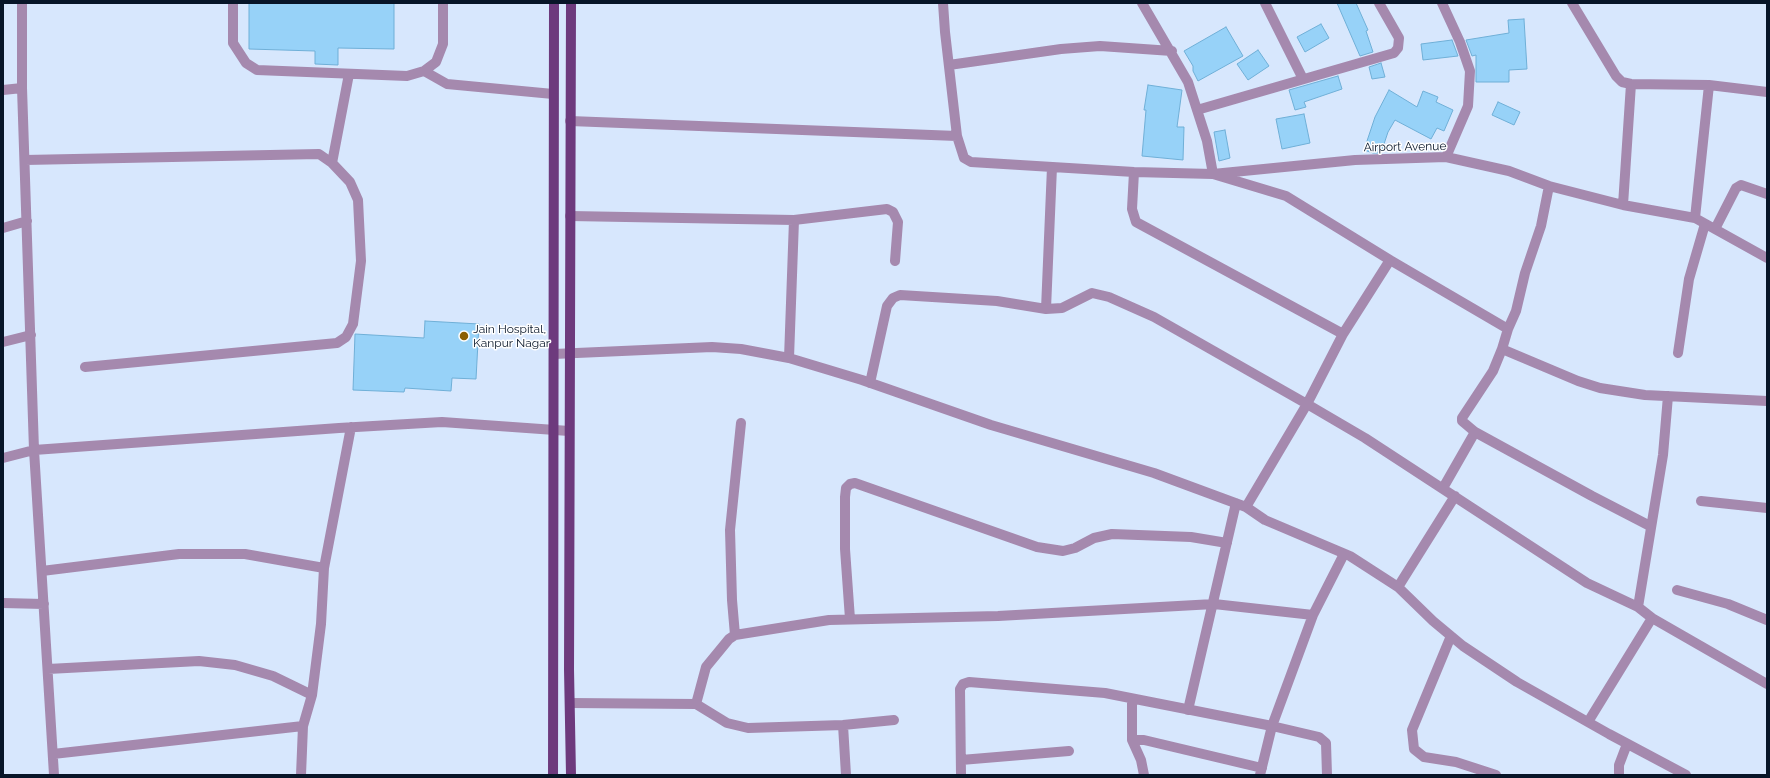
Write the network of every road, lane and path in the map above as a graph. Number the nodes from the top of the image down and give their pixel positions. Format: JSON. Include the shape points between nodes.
{"nodes":[{"id":1,"x":22,"y":3,"type":"edge"},
{"id":2,"x":233,"y":3,"type":"edge"},
{"id":3,"x":443,"y":3,"type":"edge"},
{"id":4,"x":554,"y":3,"type":"edge"},
{"id":5,"x":571,"y":3,"type":"edge"},
{"id":6,"x":944,"y":3,"type":"edge"},
{"id":7,"x":1142,"y":3,"type":"edge"},
{"id":8,"x":1264,"y":3,"type":"edge"},
{"id":9,"x":1379,"y":3,"type":"edge"},
{"id":10,"x":1442,"y":3,"type":"edge"},
{"id":11,"x":1572,"y":3,"type":"edge"},
{"id":12,"x":1172,"y":51,"type":"junction"},
{"id":13,"x":949,"y":65,"type":"junction"},
{"id":14,"x":424,"y":71,"type":"junction"},
{"id":15,"x":349,"y":74,"type":"junction"},
{"id":16,"x":1303,"y":79,"type":"junction"},
{"id":17,"x":1631,"y":84,"type":"junction"},
{"id":18,"x":1709,"y":85,"type":"junction"},
{"id":19,"x":22,"y":88,"type":"junction"},
{"id":20,"x":3,"y":90,"type":"edge"},
{"id":21,"x":1767,"y":92,"type":"edge"},
{"id":22,"x":553,"y":94,"type":"junction"},
{"id":23,"x":1197,"y":110,"type":"junction"},
{"id":24,"x":570,"y":121,"type":"junction"},
{"id":25,"x":957,"y":136,"type":"junction"},
{"id":26,"x":1446,"y":157,"type":"junction"},
{"id":27,"x":25,"y":160,"type":"junction"},
{"id":28,"x":332,"y":163,"type":"junction"},
{"id":29,"x":1052,"y":167,"type":"junction"},
{"id":30,"x":1134,"y":172,"type":"junction"},
{"id":31,"x":1213,"y":174,"type":"junction"},
{"id":32,"x":1549,"y":186,"type":"junction"},
{"id":33,"x":1767,"y":194,"type":"edge"},
{"id":34,"x":1623,"y":205,"type":"junction"},
{"id":35,"x":570,"y":216,"type":"junction"},
{"id":36,"x":1695,"y":218,"type":"junction"},
{"id":37,"x":794,"y":220,"type":"junction"},
{"id":38,"x":27,"y":221,"type":"junction"},
{"id":39,"x":1705,"y":224,"type":"junction"},
{"id":40,"x":3,"y":228,"type":"edge"},
{"id":41,"x":1715,"y":229,"type":"junction"},
{"id":42,"x":1767,"y":258,"type":"edge"},
{"id":43,"x":1390,"y":260,"type":"junction"},
{"id":44,"x":895,"y":261,"type":"dead end"},
{"id":45,"x":1046,"y":309,"type":"junction"},
{"id":46,"x":1508,"y":329,"type":"junction"},
{"id":47,"x":1343,"y":334,"type":"junction"},
{"id":48,"x":31,"y":335,"type":"junction"},
{"id":49,"x":3,"y":342,"type":"edge"},
{"id":50,"x":1502,"y":349,"type":"junction"},
{"id":51,"x":1678,"y":353,"type":"dead end"},
{"id":52,"x":554,"y":354,"type":"junction"},
{"id":53,"x":570,"y":355,"type":"junction"},
{"id":54,"x":789,"y":358,"type":"junction"},
{"id":55,"x":85,"y":367,"type":"dead end"},
{"id":56,"x":870,"y":383,"type":"junction"},
{"id":57,"x":1668,"y":396,"type":"junction"},
{"id":58,"x":1767,"y":401,"type":"edge"},
{"id":59,"x":1307,"y":404,"type":"junction"},
{"id":60,"x":741,"y":423,"type":"dead end"},
{"id":61,"x":351,"y":427,"type":"junction"},
{"id":62,"x":554,"y":429,"type":"junction"},
{"id":63,"x":569,"y":431,"type":"junction"},
{"id":64,"x":1475,"y":432,"type":"junction"},
{"id":65,"x":34,"y":450,"type":"junction"},
{"id":66,"x":3,"y":458,"type":"edge"},
{"id":67,"x":1443,"y":488,"type":"junction"},
{"id":68,"x":1455,"y":496,"type":"junction"},
{"id":69,"x":1701,"y":501,"type":"dead end"},
{"id":70,"x":1236,"y":503,"type":"junction"},
{"id":71,"x":1246,"y":507,"type":"junction"},
{"id":72,"x":1767,"y":508,"type":"edge"},
{"id":73,"x":1650,"y":526,"type":"junction"},
{"id":74,"x":1227,"y":543,"type":"junction"},
{"id":75,"x":1344,"y":554,"type":"junction"},
{"id":76,"x":324,"y":568,"type":"junction"},
{"id":77,"x":42,"y":571,"type":"junction"},
{"id":78,"x":1398,"y":587,"type":"junction"},
{"id":79,"x":1677,"y":590,"type":"dead end"},
{"id":80,"x":3,"y":603,"type":"edge"},
{"id":81,"x":44,"y":604,"type":"junction"},
{"id":82,"x":1214,"y":604,"type":"junction"},
{"id":83,"x":1638,"y":607,"type":"junction"},
{"id":84,"x":1313,"y":615,"type":"junction"},
{"id":85,"x":1652,"y":618,"type":"junction"},
{"id":86,"x":850,"y":619,"type":"junction"},
{"id":87,"x":1767,"y":620,"type":"edge"},
{"id":88,"x":735,"y":635,"type":"junction"},
{"id":89,"x":1451,"y":636,"type":"junction"},
{"id":90,"x":48,"y":669,"type":"junction"},
{"id":91,"x":1767,"y":684,"type":"edge"},
{"id":92,"x":312,"y":696,"type":"junction"},
{"id":93,"x":1132,"y":699,"type":"junction"},
{"id":94,"x":570,"y":704,"type":"junction"},
{"id":95,"x":696,"y":704,"type":"junction"},
{"id":96,"x":1188,"y":710,"type":"junction"},
{"id":97,"x":894,"y":720,"type":"dead end"},
{"id":98,"x":1588,"y":722,"type":"junction"},
{"id":99,"x":843,"y":725,"type":"junction"},
{"id":100,"x":303,"y":726,"type":"junction"},
{"id":101,"x":1272,"y":726,"type":"junction"},
{"id":102,"x":1132,"y":740,"type":"junction"},
{"id":103,"x":1628,"y":744,"type":"junction"},
{"id":104,"x":1069,"y":751,"type":"dead end"},
{"id":105,"x":53,"y":754,"type":"junction"},
{"id":106,"x":961,"y":760,"type":"junction"},
{"id":107,"x":1261,"y":771,"type":"edge"},
{"id":108,"x":54,"y":775,"type":"edge"},
{"id":109,"x":301,"y":775,"type":"edge"},
{"id":110,"x":553,"y":775,"type":"edge"},
{"id":111,"x":571,"y":775,"type":"edge"},
{"id":112,"x":846,"y":775,"type":"edge"},
{"id":113,"x":961,"y":775,"type":"edge"},
{"id":114,"x":1144,"y":775,"type":"edge"},
{"id":115,"x":1327,"y":775,"type":"edge"},
{"id":116,"x":1496,"y":775,"type":"edge"},
{"id":117,"x":1619,"y":775,"type":"edge"},
{"id":118,"x":1686,"y":775,"type":"edge"}],
"edges":[{"from":1,"to":19,"type":"street"},
{"from":2,"to":15,"type":"street","via":[[233,44],[246,63],[257,70]]},
{"from":3,"to":14,"type":"street","via":[[443,44],[436,62]]},
{"from":4,"to":22,"type":"main road"},
{"from":5,"to":24,"type":"main road"},
{"from":6,"to":13,"type":"street"},
{"from":7,"to":12,"type":"street"},
{"from":8,"to":16,"type":"street"},
{"from":9,"to":16,"type":"street","via":[[1399,38],[1398,48],[1394,53]]},
{"from":10,"to":26,"type":"street","via":[[1470,71],[1468,106]]},
{"from":11,"to":17,"type":"street","via":[[1616,76],[1622,82]]},
{"from":12,"to":13,"type":"street","via":[[1100,46]]},
{"from":12,"to":23,"type":"street","via":[[1188,82]]},
{"from":13,"to":25,"type":"street"},
{"from":14,"to":15,"type":"street","via":[[406,76]]},
{"from":14,"to":22,"type":"street","via":[[447,84]]},
{"from":15,"to":28,"type":"street"},
{"from":16,"to":23,"type":"street"},
{"from":17,"to":18,"type":"street"},
{"from":17,"to":34,"type":"street"},
{"from":18,"to":21,"type":"street"},
{"from":18,"to":36,"type":"street"},
{"from":19,"to":20,"type":"street"},
{"from":19,"to":27,"type":"street"},
{"from":22,"to":52,"type":"main road"},
{"from":23,"to":31,"type":"street","via":[[1207,141]]},
{"from":24,"to":25,"type":"street"},
{"from":24,"to":35,"type":"main road"},
{"from":25,"to":29,"type":"street","via":[[964,158],[971,162]]},
{"from":26,"to":31,"type":"street","name":"Airport Avenue","via":[[1355,160]]},
{"from":26,"to":32,"type":"street","name":"Airport Avenue","via":[[1509,171]]},
{"from":27,"to":28,"type":"street","via":[[318,154]]},
{"from":27,"to":38,"type":"street"},
{"from":28,"to":55,"type":"street","via":[[350,182],[358,200],[361,261],[353,324],[346,337],[338,343]]},
{"from":29,"to":30,"type":"street"},
{"from":29,"to":45,"type":"street"},
{"from":30,"to":31,"type":"street"},
{"from":30,"to":47,"type":"street","via":[[1132,210],[1136,222]]},
{"from":31,"to":43,"type":"street","via":[[1286,196]]},
{"from":32,"to":34,"type":"street","name":"Airport Avenue"},
{"from":32,"to":46,"type":"street","via":[[1541,226],[1525,273],[1516,311]]},
{"from":33,"to":41,"type":"street","via":[[1741,184],[1736,188]]},
{"from":34,"to":36,"type":"street","name":"Airport Avenue"},
{"from":35,"to":37,"type":"street"},
{"from":35,"to":53,"type":"main road"},
{"from":36,"to":39,"type":"street","name":"Airport Avenue"},
{"from":37,"to":44,"type":"street","via":[[887,209],[893,212],[898,222]]},
{"from":37,"to":54,"type":"street"},
{"from":38,"to":40,"type":"street"},
{"from":38,"to":48,"type":"street"},
{"from":39,"to":41,"type":"street","name":"Airport Avenue"},
{"from":39,"to":51,"type":"street","via":[[1689,279]]},
{"from":41,"to":42,"type":"street","name":"Airport Avenue"},
{"from":43,"to":46,"type":"street"},
{"from":43,"to":47,"type":"street"},
{"from":45,"to":56,"type":"street","via":[[997,302],[900,295],[893,298],[887,306]]},
{"from":45,"to":59,"type":"street","via":[[1062,308],[1092,293],[1109,297],[1154,317]]},
{"from":46,"to":50,"type":"street"},
{"from":47,"to":59,"type":"street"},
{"from":48,"to":49,"type":"street"},
{"from":48,"to":65,"type":"street"},
{"from":50,"to":57,"type":"street","via":[[1578,382],[1623,392]]},
{"from":50,"to":64,"type":"street","via":[[1493,370],[1462,418],[1462,421]]},
{"from":52,"to":53,"type":"street"},
{"from":52,"to":62,"type":"main road"},
{"from":53,"to":54,"type":"street","via":[[712,347],[741,349]]},
{"from":53,"to":63,"type":"main road"},
{"from":54,"to":56,"type":"street"},
{"from":56,"to":70,"type":"street","via":[[991,425],[1154,472]]},
{"from":57,"to":58,"type":"street"},
{"from":57,"to":73,"type":"street","via":[[1663,455]]},
{"from":59,"to":67,"type":"street"},
{"from":59,"to":71,"type":"street"},
{"from":60,"to":88,"type":"street","via":[[730,530]]},
{"from":61,"to":62,"type":"street","via":[[442,422]]},
{"from":61,"to":65,"type":"street"},
{"from":61,"to":76,"type":"street"},
{"from":62,"to":63,"type":"street"},
{"from":62,"to":110,"type":"main road"},
{"from":63,"to":94,"type":"main road"},
{"from":64,"to":67,"type":"street"},
{"from":64,"to":73,"type":"street"},
{"from":65,"to":66,"type":"street"},
{"from":65,"to":77,"type":"street"},
{"from":67,"to":68,"type":"street"},
{"from":68,"to":78,"type":"street"},
{"from":68,"to":83,"type":"street","via":[[1587,583]]},
{"from":69,"to":72,"type":"street"},
{"from":70,"to":71,"type":"street"},
{"from":70,"to":74,"type":"street"},
{"from":71,"to":75,"type":"street","via":[[1264,520]]},
{"from":73,"to":83,"type":"street","via":[[1647,560]]},
{"from":74,"to":82,"type":"street"},
{"from":74,"to":86,"type":"street","via":[[1191,537],[1112,534],[1094,538],[1063,551],[1037,547],[855,483],[850,484],[846,488],[845,497],[845,549]]},
{"from":75,"to":78,"type":"street"},
{"from":75,"to":84,"type":"street"},
{"from":76,"to":77,"type":"street","via":[[245,554],[179,554]]},
{"from":76,"to":92,"type":"street","via":[[321,624]]},
{"from":77,"to":81,"type":"street"},
{"from":78,"to":89,"type":"street"},
{"from":79,"to":87,"type":"street","via":[[1728,604]]},
{"from":80,"to":81,"type":"street"},
{"from":81,"to":90,"type":"street"},
{"from":82,"to":84,"type":"street"},
{"from":82,"to":86,"type":"street","via":[[998,616]]},
{"from":82,"to":96,"type":"street"},
{"from":83,"to":85,"type":"street"},
{"from":84,"to":101,"type":"street"},
{"from":85,"to":91,"type":"street"},
{"from":85,"to":98,"type":"street"},
{"from":86,"to":88,"type":"street"},
{"from":88,"to":95,"type":"street","via":[[706,667]]},
{"from":89,"to":98,"type":"street","via":[[1517,682]]},
{"from":89,"to":116,"type":"street","via":[[1412,730],[1414,749],[1424,757],[1456,762]]},
{"from":90,"to":92,"type":"street","via":[[199,661],[235,665],[273,676]]},
{"from":90,"to":105,"type":"street"},
{"from":92,"to":100,"type":"street"},
{"from":93,"to":96,"type":"street"},
{"from":93,"to":102,"type":"street"},
{"from":93,"to":106,"type":"street","via":[[1097,693],[969,682],[963,684],[960,689]]},
{"from":94,"to":95,"type":"street"},
{"from":94,"to":111,"type":"main road"},
{"from":95,"to":99,"type":"street","via":[[727,723],[748,728]]},
{"from":96,"to":101,"type":"street"},
{"from":97,"to":99,"type":"street"},
{"from":98,"to":103,"type":"street"},
{"from":99,"to":112,"type":"street"},
{"from":100,"to":105,"type":"street"},
{"from":100,"to":109,"type":"street"},
{"from":101,"to":107,"type":"street"},
{"from":101,"to":115,"type":"street","via":[[1324,740]]},
{"from":102,"to":107,"type":"street","via":[[1144,740]]},
{"from":102,"to":114,"type":"street","via":[[1141,760]]},
{"from":103,"to":117,"type":"street","via":[[1619,765]]},
{"from":103,"to":118,"type":"street"},
{"from":104,"to":106,"type":"street"},
{"from":105,"to":108,"type":"street"},
{"from":106,"to":113,"type":"street"}]}
